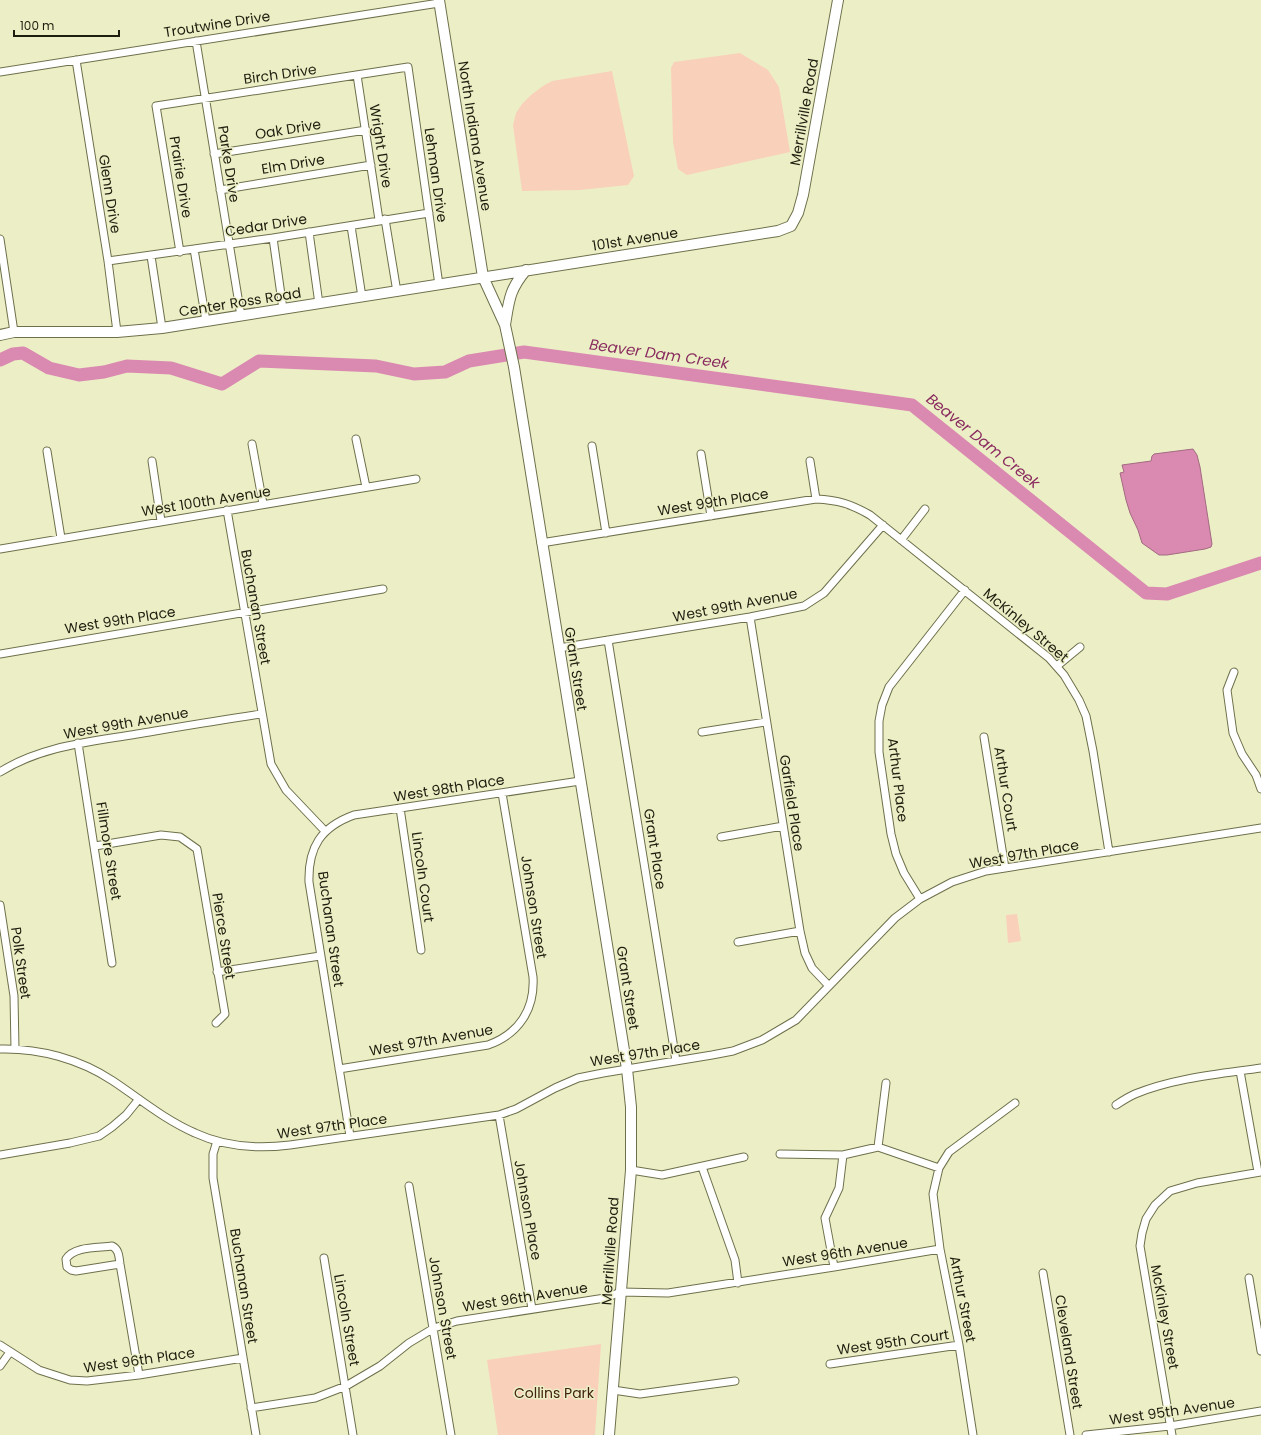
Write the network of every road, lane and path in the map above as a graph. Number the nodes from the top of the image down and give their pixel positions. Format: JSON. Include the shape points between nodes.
{"nodes":[{"id":1,"x":838,"y":0,"type":"edge"},
{"id":2,"x":439,"y":1,"type":"edge"},
{"id":3,"x":196,"y":41,"type":"junction"},
{"id":4,"x":76,"y":60,"type":"junction"},
{"id":5,"x":408,"y":68,"type":"joint"},
{"id":6,"x":0,"y":72,"type":"edge"},
{"id":7,"x":357,"y":75,"type":"junction"},
{"id":8,"x":205,"y":98,"type":"junction"},
{"id":9,"x":156,"y":106,"type":"joint"},
{"id":10,"x":366,"y":130,"type":"junction"},
{"id":11,"x":214,"y":154,"type":"junction"},
{"id":12,"x":371,"y":165,"type":"junction"},
{"id":13,"x":220,"y":190,"type":"junction"},
{"id":14,"x":429,"y":213,"type":"junction"},
{"id":15,"x":382,"y":220,"type":"junction"},
{"id":16,"x":351,"y":226,"type":"junction"},
{"id":17,"x":791,"y":226,"type":"joint"},
{"id":18,"x":309,"y":232,"type":"junction"},
{"id":19,"x":272,"y":238,"type":"junction"},
{"id":20,"x":0,"y":239,"type":"edge"},
{"id":21,"x":229,"y":244,"type":"junction"},
{"id":22,"x":194,"y":249,"type":"junction"},
{"id":23,"x":180,"y":252,"type":"junction"},
{"id":24,"x":152,"y":256,"type":"junction"},
{"id":25,"x":108,"y":261,"type":"junction"},
{"id":26,"x":526,"y":270,"type":"junction"},
{"id":27,"x":483,"y":277,"type":"junction"},
{"id":28,"x":440,"y":285,"type":"junction"},
{"id":29,"x":397,"y":292,"type":"junction"},
{"id":30,"x":362,"y":297,"type":"junction"},
{"id":31,"x":319,"y":304,"type":"junction"},
{"id":32,"x":284,"y":309,"type":"junction"},
{"id":33,"x":241,"y":316,"type":"junction"},
{"id":34,"x":206,"y":321,"type":"junction"},
{"id":35,"x":505,"y":325,"type":"junction"},
{"id":36,"x":162,"y":328,"type":"junction"},
{"id":37,"x":14,"y":332,"type":"junction"},
{"id":38,"x":117,"y":332,"type":"junction"},
{"id":39,"x":0,"y":334,"type":"edge"},
{"id":40,"x":356,"y":439,"type":"dead end"},
{"id":41,"x":252,"y":444,"type":"dead end"},
{"id":42,"x":592,"y":446,"type":"dead end"},
{"id":43,"x":47,"y":451,"type":"dead end"},
{"id":44,"x":701,"y":454,"type":"dead end"},
{"id":45,"x":152,"y":461,"type":"dead end"},
{"id":46,"x":810,"y":461,"type":"dead end"},
{"id":47,"x":416,"y":479,"type":"dead end"},
{"id":48,"x":366,"y":487,"type":"junction"},
{"id":49,"x":816,"y":499,"type":"junction"},
{"id":50,"x":262,"y":504,"type":"junction"},
{"id":51,"x":925,"y":509,"type":"dead end"},
{"id":52,"x":227,"y":510,"type":"junction"},
{"id":53,"x":711,"y":516,"type":"junction"},
{"id":54,"x":161,"y":521,"type":"junction"},
{"id":55,"x":883,"y":525,"type":"junction"},
{"id":56,"x":606,"y":533,"type":"junction"},
{"id":57,"x":61,"y":538,"type":"junction"},
{"id":58,"x":901,"y":540,"type":"junction"},
{"id":59,"x":542,"y":544,"type":"junction"},
{"id":60,"x":0,"y":549,"type":"edge"},
{"id":61,"x":383,"y":589,"type":"dead end"},
{"id":62,"x":965,"y":590,"type":"junction"},
{"id":63,"x":244,"y":613,"type":"junction"},
{"id":64,"x":750,"y":617,"type":"junction"},
{"id":65,"x":608,"y":640,"type":"junction"},
{"id":66,"x":1080,"y":647,"type":"dead end"},
{"id":67,"x":559,"y":648,"type":"junction"},
{"id":68,"x":0,"y":654,"type":"edge"},
{"id":69,"x":1057,"y":666,"type":"junction"},
{"id":70,"x":1234,"y":672,"type":"dead end"},
{"id":71,"x":261,"y":714,"type":"junction"},
{"id":72,"x":766,"y":722,"type":"junction"},
{"id":73,"x":702,"y":732,"type":"dead end"},
{"id":74,"x":984,"y":737,"type":"dead end"},
{"id":75,"x":78,"y":743,"type":"junction"},
{"id":76,"x":0,"y":772,"type":"edge"},
{"id":77,"x":580,"y":780,"type":"junction"},
{"id":78,"x":1261,"y":789,"type":"edge"},
{"id":79,"x":502,"y":793,"type":"junction"},
{"id":80,"x":400,"y":808,"type":"junction"},
{"id":81,"x":783,"y":826,"type":"junction"},
{"id":82,"x":1261,"y":828,"type":"edge"},
{"id":83,"x":325,"y":831,"type":"junction"},
{"id":84,"x":721,"y":837,"type":"dead end"},
{"id":85,"x":95,"y":846,"type":"junction"},
{"id":86,"x":1109,"y":852,"type":"junction"},
{"id":87,"x":1005,"y":868,"type":"junction"},
{"id":88,"x":920,"y":899,"type":"junction"},
{"id":89,"x":0,"y":905,"type":"edge"},
{"id":90,"x":800,"y":931,"type":"junction"},
{"id":91,"x":738,"y":942,"type":"dead end"},
{"id":92,"x":420,"y":950,"type":"dead end"},
{"id":93,"x":320,"y":956,"type":"junction"},
{"id":94,"x":112,"y":964,"type":"dead end"},
{"id":95,"x":217,"y":972,"type":"junction"},
{"id":96,"x":829,"y":986,"type":"junction"},
{"id":97,"x":521,"y":1022,"type":"joint"},
{"id":98,"x":216,"y":1023,"type":"dead end"},
{"id":99,"x":0,"y":1049,"type":"edge"},
{"id":100,"x":15,"y":1049,"type":"junction"},
{"id":101,"x":676,"y":1061,"type":"junction"},
{"id":102,"x":1261,"y":1068,"type":"edge"},
{"id":103,"x":627,"y":1069,"type":"junction"},
{"id":104,"x":339,"y":1070,"type":"junction"},
{"id":105,"x":1240,"y":1071,"type":"junction"},
{"id":106,"x":886,"y":1083,"type":"dead end"},
{"id":107,"x":139,"y":1099,"type":"junction"},
{"id":108,"x":1015,"y":1103,"type":"dead end"},
{"id":109,"x":1116,"y":1105,"type":"dead end"},
{"id":110,"x":499,"y":1114,"type":"junction"},
{"id":111,"x":350,"y":1136,"type":"junction"},
{"id":112,"x":217,"y":1141,"type":"junction"},
{"id":113,"x":878,"y":1147,"type":"junction"},
{"id":114,"x":780,"y":1154,"type":"dead end"},
{"id":115,"x":843,"y":1154,"type":"junction"},
{"id":116,"x":0,"y":1155,"type":"edge"},
{"id":117,"x":744,"y":1158,"type":"dead end"},
{"id":118,"x":702,"y":1167,"type":"junction"},
{"id":119,"x":939,"y":1168,"type":"junction"},
{"id":120,"x":631,"y":1170,"type":"junction"},
{"id":121,"x":1260,"y":1172,"type":"edge"},
{"id":122,"x":409,"y":1186,"type":"dead end"},
{"id":123,"x":940,"y":1249,"type":"junction"},
{"id":124,"x":324,"y":1258,"type":"dead end"},
{"id":125,"x":120,"y":1264,"type":"junction"},
{"id":126,"x":834,"y":1268,"type":"junction"},
{"id":127,"x":1043,"y":1273,"type":"dead end"},
{"id":128,"x":1249,"y":1278,"type":"dead end"},
{"id":129,"x":738,"y":1283,"type":"junction"},
{"id":130,"x":621,"y":1292,"type":"junction"},
{"id":131,"x":532,"y":1309,"type":"junction"},
{"id":132,"x":434,"y":1328,"type":"junction"},
{"id":133,"x":0,"y":1345,"type":"edge"},
{"id":134,"x":959,"y":1345,"type":"junction"},
{"id":135,"x":1261,"y":1351,"type":"edge"},
{"id":136,"x":10,"y":1352,"type":"junction"},
{"id":137,"x":243,"y":1358,"type":"junction"},
{"id":138,"x":830,"y":1364,"type":"dead end"},
{"id":139,"x":0,"y":1366,"type":"edge"},
{"id":140,"x":139,"y":1375,"type":"junction"},
{"id":141,"x":735,"y":1380,"type":"dead end"},
{"id":142,"x":346,"y":1386,"type":"junction"},
{"id":143,"x":613,"y":1390,"type":"junction"},
{"id":144,"x":251,"y":1408,"type":"junction"},
{"id":145,"x":1261,"y":1411,"type":"edge"},
{"id":146,"x":1170,"y":1426,"type":"junction"},
{"id":147,"x":256,"y":1435,"type":"edge"},
{"id":148,"x":353,"y":1435,"type":"edge"},
{"id":149,"x":451,"y":1435,"type":"edge"},
{"id":150,"x":610,"y":1435,"type":"edge"},
{"id":151,"x":973,"y":1435,"type":"edge"},
{"id":152,"x":1070,"y":1435,"type":"edge"},
{"id":153,"x":1086,"y":1435,"type":"edge"},
{"id":154,"x":1172,"y":1435,"type":"edge"}],
"edges":[{"from":1,"to":17,"type":"street","name":"Merrillville Road","via":[[803,195]]},
{"from":2,"to":3,"type":"street","name":"Troutwine Drive"},
{"from":2,"to":27,"type":"street","name":"North Indiana Avenue"},
{"from":3,"to":4,"type":"street","name":"Troutwine Drive"},
{"from":3,"to":8,"type":"street","name":"Parke Drive"},
{"from":4,"to":6,"type":"street","name":"Troutwine Drive"},
{"from":4,"to":25,"type":"street","name":"Glenn Drive"},
{"from":5,"to":7,"type":"street","name":"Birch Drive"},
{"from":5,"to":14,"type":"street","name":"Lehman Drive"},
{"from":7,"to":8,"type":"street","name":"Birch Drive"},
{"from":7,"to":10,"type":"street","name":"Wright Drive"},
{"from":8,"to":9,"type":"street","name":"Birch Drive"},
{"from":8,"to":11,"type":"street","name":"Parke Drive"},
{"from":9,"to":23,"type":"street","name":"Prairie Drive"},
{"from":10,"to":11,"type":"street","name":"Oak Drive"},
{"from":10,"to":12,"type":"street","name":"Wright Drive"},
{"from":11,"to":13,"type":"street","name":"Parke Drive"},
{"from":12,"to":13,"type":"street","name":"Elm Drive"},
{"from":12,"to":15,"type":"street","name":"Wright Drive"},
{"from":13,"to":21,"type":"street","name":"Parke Drive"},
{"from":14,"to":15,"type":"street","name":"Cedar Drive"},
{"from":14,"to":28,"type":"street","name":"Lehman Drive"},
{"from":15,"to":16,"type":"street","name":"Cedar Drive"},
{"from":15,"to":29,"type":"street","name":"Wright Drive"},
{"from":16,"to":18,"type":"street","name":"Cedar Drive"},
{"from":16,"to":30,"type":"street"},
{"from":17,"to":26,"type":"street","name":"101st Avenue","via":[[778,231]]},
{"from":18,"to":19,"type":"street","name":"Cedar Drive"},
{"from":18,"to":31,"type":"street"},
{"from":19,"to":21,"type":"street","name":"Cedar Drive"},
{"from":19,"to":32,"type":"street"},
{"from":20,"to":37,"type":"street"},
{"from":21,"to":22,"type":"street","name":"Cedar Drive"},
{"from":21,"to":33,"type":"street","name":"Parke Drive"},
{"from":22,"to":23,"type":"street","name":"Cedar Drive"},
{"from":22,"to":34,"type":"street"},
{"from":23,"to":24,"type":"street","name":"Cedar Drive"},
{"from":24,"to":25,"type":"street","name":"Cedar Drive"},
{"from":24,"to":36,"type":"street"},
{"from":25,"to":38,"type":"street","name":"Glenn Drive"},
{"from":26,"to":27,"type":"street","name":"101st Avenue"},
{"from":26,"to":35,"type":"street","via":[[516,282]]},
{"from":27,"to":28,"type":"street","name":"Center Ross Road"},
{"from":27,"to":35,"type":"street","name":"Grant Street"},
{"from":28,"to":29,"type":"street","name":"Center Ross Road"},
{"from":29,"to":30,"type":"street","name":"Center Ross Road"},
{"from":30,"to":31,"type":"street","name":"Center Ross Road"},
{"from":31,"to":32,"type":"street","name":"Center Ross Road"},
{"from":32,"to":33,"type":"street","name":"Center Ross Road"},
{"from":33,"to":34,"type":"street","name":"Center Ross Road"},
{"from":34,"to":36,"type":"street","name":"Center Ross Road"},
{"from":35,"to":59,"type":"street","name":"Grant Street"},
{"from":36,"to":38,"type":"street","name":"Center Ross Road"},
{"from":37,"to":38,"type":"street","name":"Center Ross Road"},
{"from":37,"to":39,"type":"street","name":"Center Ross Road"},
{"from":40,"to":48,"type":"street"},
{"from":41,"to":50,"type":"street"},
{"from":42,"to":56,"type":"street"},
{"from":43,"to":57,"type":"street"},
{"from":44,"to":53,"type":"street"},
{"from":45,"to":54,"type":"street"},
{"from":46,"to":49,"type":"street"},
{"from":47,"to":48,"type":"street","name":"West 100th Avenue"},
{"from":48,"to":50,"type":"street","name":"West 100th Avenue"},
{"from":49,"to":53,"type":"street","name":"West 99th Place"},
{"from":49,"to":55,"type":"street","name":"West 99th Place","via":[[854,506]]},
{"from":50,"to":52,"type":"street","name":"West 100th Avenue"},
{"from":51,"to":58,"type":"street"},
{"from":52,"to":54,"type":"street","name":"West 100th Avenue"},
{"from":52,"to":63,"type":"street","name":"Buchanan Street"},
{"from":53,"to":56,"type":"street","name":"West 99th Place"},
{"from":54,"to":57,"type":"street","name":"West 100th Avenue"},
{"from":55,"to":58,"type":"street","name":"McKinley Street"},
{"from":55,"to":64,"type":"street","name":"West 99th Avenue","via":[[824,593],[804,606]]},
{"from":56,"to":59,"type":"street","name":"West 99th Place"},
{"from":57,"to":60,"type":"street","name":"West 100th Avenue"},
{"from":58,"to":62,"type":"street","name":"McKinley Street"},
{"from":59,"to":67,"type":"street","name":"Grant Street"},
{"from":61,"to":63,"type":"street","name":"West 99th Place"},
{"from":62,"to":69,"type":"street","name":"McKinley Street"},
{"from":62,"to":88,"type":"street","name":"Arthur Place","via":[[889,687],[879,721],[878,752],[891,834],[904,873]]},
{"from":63,"to":68,"type":"street","name":"West 99th Place"},
{"from":63,"to":71,"type":"street","name":"Buchanan Street"},
{"from":64,"to":65,"type":"street","name":"West 99th Avenue"},
{"from":64,"to":72,"type":"street","name":"Garfield Place"},
{"from":65,"to":67,"type":"street","name":"West 99th Avenue"},
{"from":65,"to":101,"type":"street","name":"Grant Place"},
{"from":66,"to":69,"type":"street"},
{"from":67,"to":77,"type":"street","name":"Grant Street"},
{"from":69,"to":86,"type":"street","name":"McKinley Street","via":[[1086,716]]},
{"from":70,"to":78,"type":"street","via":[[1227,690],[1233,733]]},
{"from":71,"to":75,"type":"street","name":"West 99th Avenue"},
{"from":71,"to":83,"type":"street","name":"Buchanan Street","via":[[271,764],[286,790]]},
{"from":72,"to":73,"type":"street"},
{"from":72,"to":81,"type":"street","name":"Garfield Place"},
{"from":74,"to":87,"type":"street","name":"Arthur Court"},
{"from":75,"to":76,"type":"street","name":"West 99th Avenue","via":[[45,751]]},
{"from":75,"to":85,"type":"street","name":"Fillmore Street"},
{"from":77,"to":79,"type":"street","name":"West 98th Place"},
{"from":77,"to":103,"type":"street","name":"Grant Street"},
{"from":79,"to":80,"type":"street","name":"West 98th Place"},
{"from":79,"to":97,"type":"street","name":"Johnson Street","via":[[533,976],[531,1000]]},
{"from":80,"to":83,"type":"street","name":"West 98th Place","via":[[354,815]]},
{"from":80,"to":92,"type":"street","name":"Lincoln Court"},
{"from":81,"to":84,"type":"street"},
{"from":81,"to":90,"type":"street","name":"Garfield Place"},
{"from":82,"to":86,"type":"street","name":"West 97th Place"},
{"from":83,"to":93,"type":"street","name":"Buchanan Street","via":[[313,851],[309,868]]},
{"from":85,"to":94,"type":"street","name":"Fillmore Street"},
{"from":85,"to":95,"type":"street","name":"Pierce Street","via":[[161,835],[180,837],[197,849]]},
{"from":86,"to":87,"type":"street","name":"West 97th Place"},
{"from":87,"to":88,"type":"street","name":"West 97th Place","via":[[952,882]]},
{"from":88,"to":96,"type":"street","name":"West 97th Place","via":[[895,918]]},
{"from":89,"to":100,"type":"street","name":"Polk Street","via":[[14,996]]},
{"from":90,"to":91,"type":"street"},
{"from":90,"to":96,"type":"street","name":"Garfield Place","via":[[805,953],[812,968]]},
{"from":93,"to":95,"type":"street"},
{"from":93,"to":104,"type":"street","name":"Buchanan Street"},
{"from":95,"to":98,"type":"street","name":"Pierce Street","via":[[225,1014]]},
{"from":96,"to":101,"type":"street","name":"West 97th Place","via":[[796,1020],[762,1040],[733,1051]]},
{"from":97,"to":104,"type":"street","name":"West 97th Avenue","via":[[511,1034],[488,1045]]},
{"from":99,"to":100,"type":"street","name":"West 97th Place"},
{"from":100,"to":107,"type":"street","name":"West 97th Place","via":[[56,1055],[85,1066]]},
{"from":101,"to":103,"type":"street","name":"West 97th Place"},
{"from":102,"to":105,"type":"street"},
{"from":103,"to":110,"type":"street","name":"West 97th Place","via":[[578,1078]]},
{"from":103,"to":120,"type":"street","name":"Merrillville Road","via":[[631,1107]]},
{"from":104,"to":111,"type":"street","name":"Buchanan Street"},
{"from":105,"to":109,"type":"street","via":[[1159,1086],[1134,1094]]},
{"from":105,"to":121,"type":"street"},
{"from":106,"to":113,"type":"street"},
{"from":107,"to":112,"type":"street","name":"West 97th Place","via":[[172,1122]]},
{"from":107,"to":116,"type":"street","via":[[112,1127],[99,1136],[70,1144]]},
{"from":108,"to":119,"type":"street","via":[[949,1152]]},
{"from":110,"to":111,"type":"street","name":"West 97th Place"},
{"from":110,"to":131,"type":"street","name":"Johnson Place"},
{"from":111,"to":112,"type":"street","name":"West 97th Place","via":[[272,1147],[253,1147]]},
{"from":112,"to":137,"type":"street","name":"Buchanan Street","via":[[213,1154],[213,1178]]},
{"from":113,"to":115,"type":"street"},
{"from":113,"to":119,"type":"street"},
{"from":114,"to":115,"type":"street"},
{"from":115,"to":126,"type":"street","via":[[839,1188],[825,1218]]},
{"from":117,"to":118,"type":"street"},
{"from":118,"to":120,"type":"street","via":[[662,1175]]},
{"from":118,"to":129,"type":"street","via":[[735,1260]]},
{"from":119,"to":123,"type":"street","name":"Arthur Street","via":[[933,1194]]},
{"from":120,"to":130,"type":"street","name":"Merrillville Road"},
{"from":121,"to":146,"type":"street","name":"McKinley Street","via":[[1197,1183],[1170,1191],[1155,1205],[1146,1219],[1140,1246]]},
{"from":122,"to":132,"type":"street","name":"Johnson Street"},
{"from":123,"to":126,"type":"street","name":"West 96th Avenue"},
{"from":123,"to":134,"type":"street","name":"Arthur Street"},
{"from":124,"to":142,"type":"street","name":"Lincoln Street"},
{"from":125,"to":125,"type":"street","via":[[76,1271],[67,1267],[66,1259],[74,1252],[112,1246],[118,1252]]},
{"from":125,"to":140,"type":"street"},
{"from":126,"to":129,"type":"street","name":"West 96th Avenue"},
{"from":127,"to":152,"type":"street","name":"Cleveland Street"},
{"from":128,"to":135,"type":"street"},
{"from":129,"to":130,"type":"street","name":"West 96th Avenue","via":[[668,1293]]},
{"from":130,"to":131,"type":"street","name":"West 96th Avenue","via":[[605,1298]]},
{"from":130,"to":143,"type":"street","name":"Merrillville Road"},
{"from":131,"to":132,"type":"street","name":"West 96th Avenue","via":[[457,1321]]},
{"from":132,"to":142,"type":"street","name":"West 96th Avenue","via":[[380,1366]]},
{"from":132,"to":149,"type":"street","name":"Johnson Street"},
{"from":133,"to":136,"type":"street","name":"West 96th Place"},
{"from":134,"to":138,"type":"street","name":"West 95th Court"},
{"from":134,"to":151,"type":"street","name":"Arthur Street"},
{"from":136,"to":139,"type":"street"},
{"from":136,"to":140,"type":"street","name":"West 96th Place","via":[[38,1370],[70,1380],[104,1380]]},
{"from":137,"to":140,"type":"street","name":"West 96th Place"},
{"from":137,"to":144,"type":"street","name":"Buchanan Street"},
{"from":141,"to":143,"type":"street","via":[[640,1394]]},
{"from":142,"to":144,"type":"street","name":"West 96th Avenue","via":[[315,1398]]},
{"from":142,"to":148,"type":"street"},
{"from":143,"to":150,"type":"street","name":"Merrillville Road"},
{"from":144,"to":147,"type":"street","name":"Buchanan Street"},
{"from":145,"to":146,"type":"street","name":"West 95th Avenue"},
{"from":146,"to":153,"type":"street","name":"West 95th Avenue"},
{"from":146,"to":154,"type":"street","name":"McKinley Street"}]}
